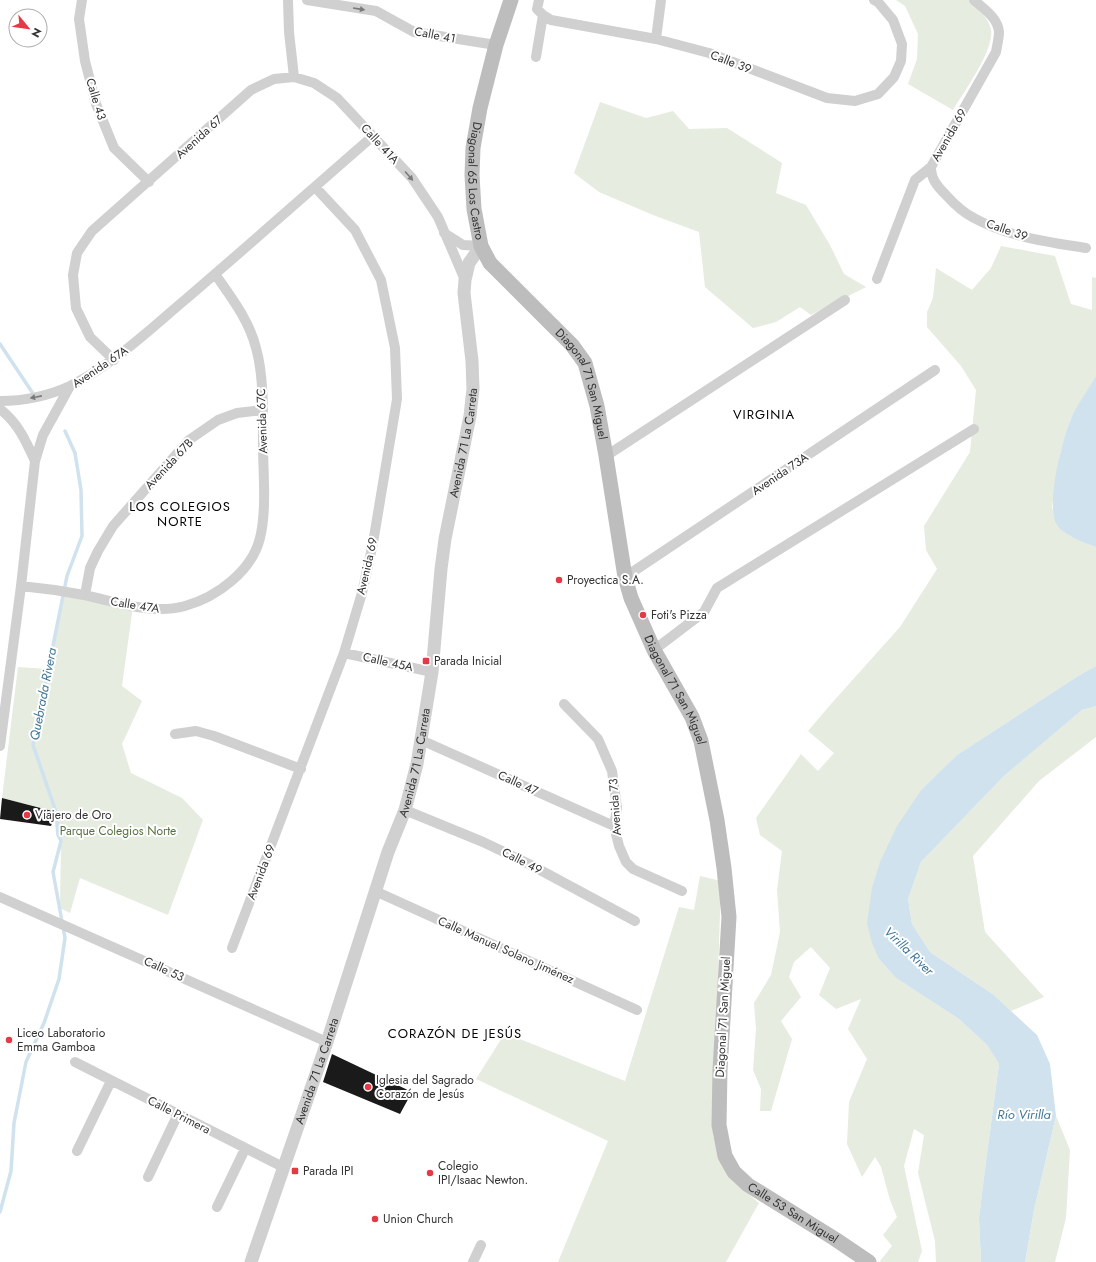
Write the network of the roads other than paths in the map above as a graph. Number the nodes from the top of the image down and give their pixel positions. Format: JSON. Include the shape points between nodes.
{"nodes":[{"id":1,"x":82,"y":0,"type":"edge"},
{"id":2,"x":288,"y":0,"type":"edge"},
{"id":3,"x":307,"y":0,"type":"edge"},
{"id":4,"x":511,"y":0,"type":"edge"},
{"id":5,"x":539,"y":0,"type":"edge"},
{"id":6,"x":661,"y":0,"type":"edge"},
{"id":7,"x":874,"y":0,"type":"edge"},
{"id":8,"x":974,"y":0,"type":"edge"},
{"id":9,"x":543,"y":14,"type":"junction"},
{"id":10,"x":656,"y":39,"type":"junction"},
{"id":11,"x":496,"y":45,"type":"junction"},
{"id":12,"x":536,"y":57,"type":"dead end"},
{"id":13,"x":294,"y":77,"type":"junction"},
{"id":14,"x":374,"y":136,"type":"junction"},
{"id":15,"x":931,"y":167,"type":"junction"},
{"id":16,"x":149,"y":182,"type":"junction"},
{"id":17,"x":315,"y":187,"type":"junction"},
{"id":18,"x":444,"y":233,"type":"junction"},
{"id":19,"x":481,"y":246,"type":"junction"},
{"id":20,"x":1086,"y":248,"type":"dead end"},
{"id":21,"x":215,"y":274,"type":"junction"},
{"id":22,"x":877,"y":279,"type":"dead end"},
{"id":23,"x":465,"y":280,"type":"junction"},
{"id":24,"x":845,"y":300,"type":"dead end"},
{"id":25,"x":114,"y":360,"type":"junction"},
{"id":26,"x":935,"y":370,"type":"dead end"},
{"id":27,"x":70,"y":386,"type":"junction"},
{"id":28,"x":0,"y":401,"type":"edge"},
{"id":29,"x":0,"y":409,"type":"edge"},
{"id":30,"x":263,"y":410,"type":"junction"},
{"id":31,"x":974,"y":429,"type":"dead end"},
{"id":32,"x":606,"y":456,"type":"junction"},
{"id":33,"x":35,"y":461,"type":"junction"},
{"id":34,"x":240,"y":573,"type":"joint"},
{"id":35,"x":625,"y":577,"type":"junction"},
{"id":36,"x":21,"y":586,"type":"junction"},
{"id":37,"x":84,"y":595,"type":"junction"},
{"id":38,"x":654,"y":650,"type":"junction"},
{"id":39,"x":344,"y":653,"type":"junction"},
{"id":40,"x":432,"y":672,"type":"junction"},
{"id":41,"x":564,"y":704,"type":"dead end"},
{"id":42,"x":176,"y":734,"type":"dead end"},
{"id":43,"x":421,"y":740,"type":"junction"},
{"id":44,"x":0,"y":746,"type":"edge"},
{"id":45,"x":301,"y":769,"type":"junction"},
{"id":46,"x":405,"y":810,"type":"junction"},
{"id":47,"x":614,"y":826,"type":"junction"},
{"id":48,"x":375,"y":891,"type":"junction"},
{"id":49,"x":682,"y":891,"type":"dead end"},
{"id":50,"x":0,"y":897,"type":"edge"},
{"id":51,"x":635,"y":921,"type":"dead end"},
{"id":52,"x":232,"y":948,"type":"dead end"},
{"id":53,"x":637,"y":1010,"type":"dead end"},
{"id":54,"x":327,"y":1042,"type":"junction"},
{"id":55,"x":75,"y":1062,"type":"dead end"},
{"id":56,"x":111,"y":1081,"type":"junction"},
{"id":57,"x":178,"y":1114,"type":"junction"},
{"id":58,"x":246,"y":1149,"type":"junction"},
{"id":59,"x":76,"y":1151,"type":"dead end"},
{"id":60,"x":725,"y":1156,"type":"joint"},
{"id":61,"x":283,"y":1167,"type":"junction"},
{"id":62,"x":148,"y":1177,"type":"dead end"},
{"id":63,"x":217,"y":1207,"type":"dead end"},
{"id":64,"x":481,"y":1245,"type":"dead end"},
{"id":65,"x":251,"y":1262,"type":"edge"},
{"id":66,"x":473,"y":1262,"type":"edge"},
{"id":67,"x":869,"y":1262,"type":"edge"}],
"edges":[{"from":1,"to":16,"type":"street","name":"Calle 43","via":[[79,19],[85,61],[96,104],[114,148]]},
{"from":2,"to":13,"type":"street"},
{"from":3,"to":11,"type":"street","name":"Calle 41","one_way":true,"via":[[376,11],[414,32]]},
{"from":4,"to":11,"type":"main road","name":"Diagonal 65 Los Castro"},
{"from":5,"to":9,"type":"street","via":[[537,9]]},
{"from":6,"to":10,"type":"street"},
{"from":7,"to":10,"type":"street","name":"Calle 39","via":[[893,20],[902,44],[901,61],[894,76],[878,94],[855,101],[827,98],[709,53]]},
{"from":8,"to":15,"type":"street","name":"Avenida 69","via":[[992,15],[999,32],[996,52]]},
{"from":9,"to":10,"type":"street","name":"Calle 39","via":[[551,20]]},
{"from":9,"to":12,"type":"street"},
{"from":11,"to":19,"type":"main road","name":"Diagonal 65 Los Castro","via":[[473,148],[474,209]]},
{"from":13,"to":14,"type":"street","name":"Calle 41A","via":[[314,83],[337,98]]},
{"from":13,"to":16,"type":"street","name":"Avenida 67","via":[[274,79],[252,90]]},
{"from":14,"to":17,"type":"street","name":"Avenida 67A"},
{"from":14,"to":18,"type":"street","name":"Calle 41A","one_way":true,"via":[[412,178],[438,217]]},
{"from":15,"to":20,"type":"street","name":"Calle 39","via":[[931,175],[936,185],[974,218],[1012,234]]},
{"from":15,"to":22,"type":"street","name":"Avenida 69","via":[[915,180]]},
{"from":16,"to":25,"type":"street","name":"Avenida 67","via":[[92,232],[77,253],[73,275],[76,308],[90,337]]},
{"from":17,"to":21,"type":"street","name":"Avenida 67A"},
{"from":17,"to":39,"type":"street","name":"Avenida 69","via":[[355,230],[381,280],[395,348],[397,399],[375,535],[362,593]]},
{"from":18,"to":19,"type":"street","via":[[463,245]]},
{"from":18,"to":23,"type":"street","name":"Calle 41A"},
{"from":19,"to":23,"type":"street","name":"Avenida 71 La Carreta","via":[[469,263]]},
{"from":19,"to":32,"type":"main road","name":"Diagonal 71 San Miguel","via":[[490,263],[572,345],[585,363],[597,406]]},
{"from":21,"to":25,"type":"street","name":"Avenida 67A"},
{"from":21,"to":30,"type":"street","name":"Avenida 67C","via":[[234,300],[256,348]]},
{"from":23,"to":40,"type":"street","name":"Avenida 71 La Carreta","via":[[473,389],[470,416],[445,539]]},
{"from":24,"to":32,"type":"street"},
{"from":25,"to":27,"type":"street","name":"Avenida 67A"},
{"from":26,"to":35,"type":"street","name":"Avenida 73A"},
{"from":27,"to":28,"type":"street","one_way":true,"via":[[44,396]]},
{"from":27,"to":33,"type":"street","name":"Avenida 67A","via":[[43,435]]},
{"from":29,"to":33,"type":"street","via":[[11,417],[25,438]]},
{"from":30,"to":34,"type":"street","name":"Avenida 67C","via":[[264,500],[260,538],[251,560]]},
{"from":30,"to":37,"type":"street","name":"Avenida 67B","via":[[237,413],[218,420],[188,440],[113,526],[90,568]]},
{"from":31,"to":38,"type":"street","via":[[717,588],[704,612]]},
{"from":32,"to":35,"type":"main road","name":"Diagonal 71 San Miguel"},
{"from":33,"to":36,"type":"street","name":"Avenida 67A"},
{"from":34,"to":37,"type":"street","name":"Calle 47A","via":[[203,599],[168,609],[146,608]]},
{"from":35,"to":38,"type":"main road","name":"Diagonal 71 San Miguel","via":[[631,598]]},
{"from":36,"to":37,"type":"street","name":"Calle 47A"},
{"from":36,"to":44,"type":"street","name":"Avenida 67A"},
{"from":38,"to":60,"type":"main road","name":"Diagonal 71 San Miguel","via":[[692,717],[701,741],[724,868],[729,917],[719,1125]]},
{"from":39,"to":40,"type":"street","name":"Calle 45A"},
{"from":39,"to":45,"type":"street","name":"Avenida 69"},
{"from":40,"to":43,"type":"street","name":"Avenida 71 La Carreta"},
{"from":41,"to":47,"type":"street","name":"Avenida 73","via":[[598,739],[612,771],[617,808]]},
{"from":42,"to":45,"type":"street","via":[[196,731],[214,736]]},
{"from":43,"to":46,"type":"street","name":"Avenida 71 La Carreta"},
{"from":43,"to":47,"type":"street","name":"Calle 47"},
{"from":45,"to":52,"type":"street","name":"Avenida 69"},
{"from":46,"to":48,"type":"street","name":"Avenida 71 La Carreta"},
{"from":46,"to":51,"type":"street","name":"Calle 49","via":[[529,864]]},
{"from":47,"to":49,"type":"street","name":"Avenida 73","via":[[626,862],[633,869]]},
{"from":48,"to":53,"type":"street","name":"Calle Manuel Solano Jiménez"},
{"from":48,"to":54,"type":"street","name":"Avenida 71 La Carreta"},
{"from":50,"to":54,"type":"street","name":"Calle 53"},
{"from":54,"to":61,"type":"street","name":"Avenida 71 La Carreta"},
{"from":55,"to":56,"type":"street","name":"Calle Primera"},
{"from":56,"to":57,"type":"street","name":"Calle Primera"},
{"from":56,"to":59,"type":"street"},
{"from":57,"to":58,"type":"street","name":"Calle Primera"},
{"from":57,"to":62,"type":"street"},
{"from":58,"to":61,"type":"street","name":"Calle Primera"},
{"from":58,"to":63,"type":"street"},
{"from":60,"to":67,"type":"main road","name":"Calle 53 San Miguel","via":[[734,1172],[748,1185]]},
{"from":61,"to":65,"type":"street","name":"Avenida 71 La Carreta"},
{"from":64,"to":66,"type":"street"}]}
